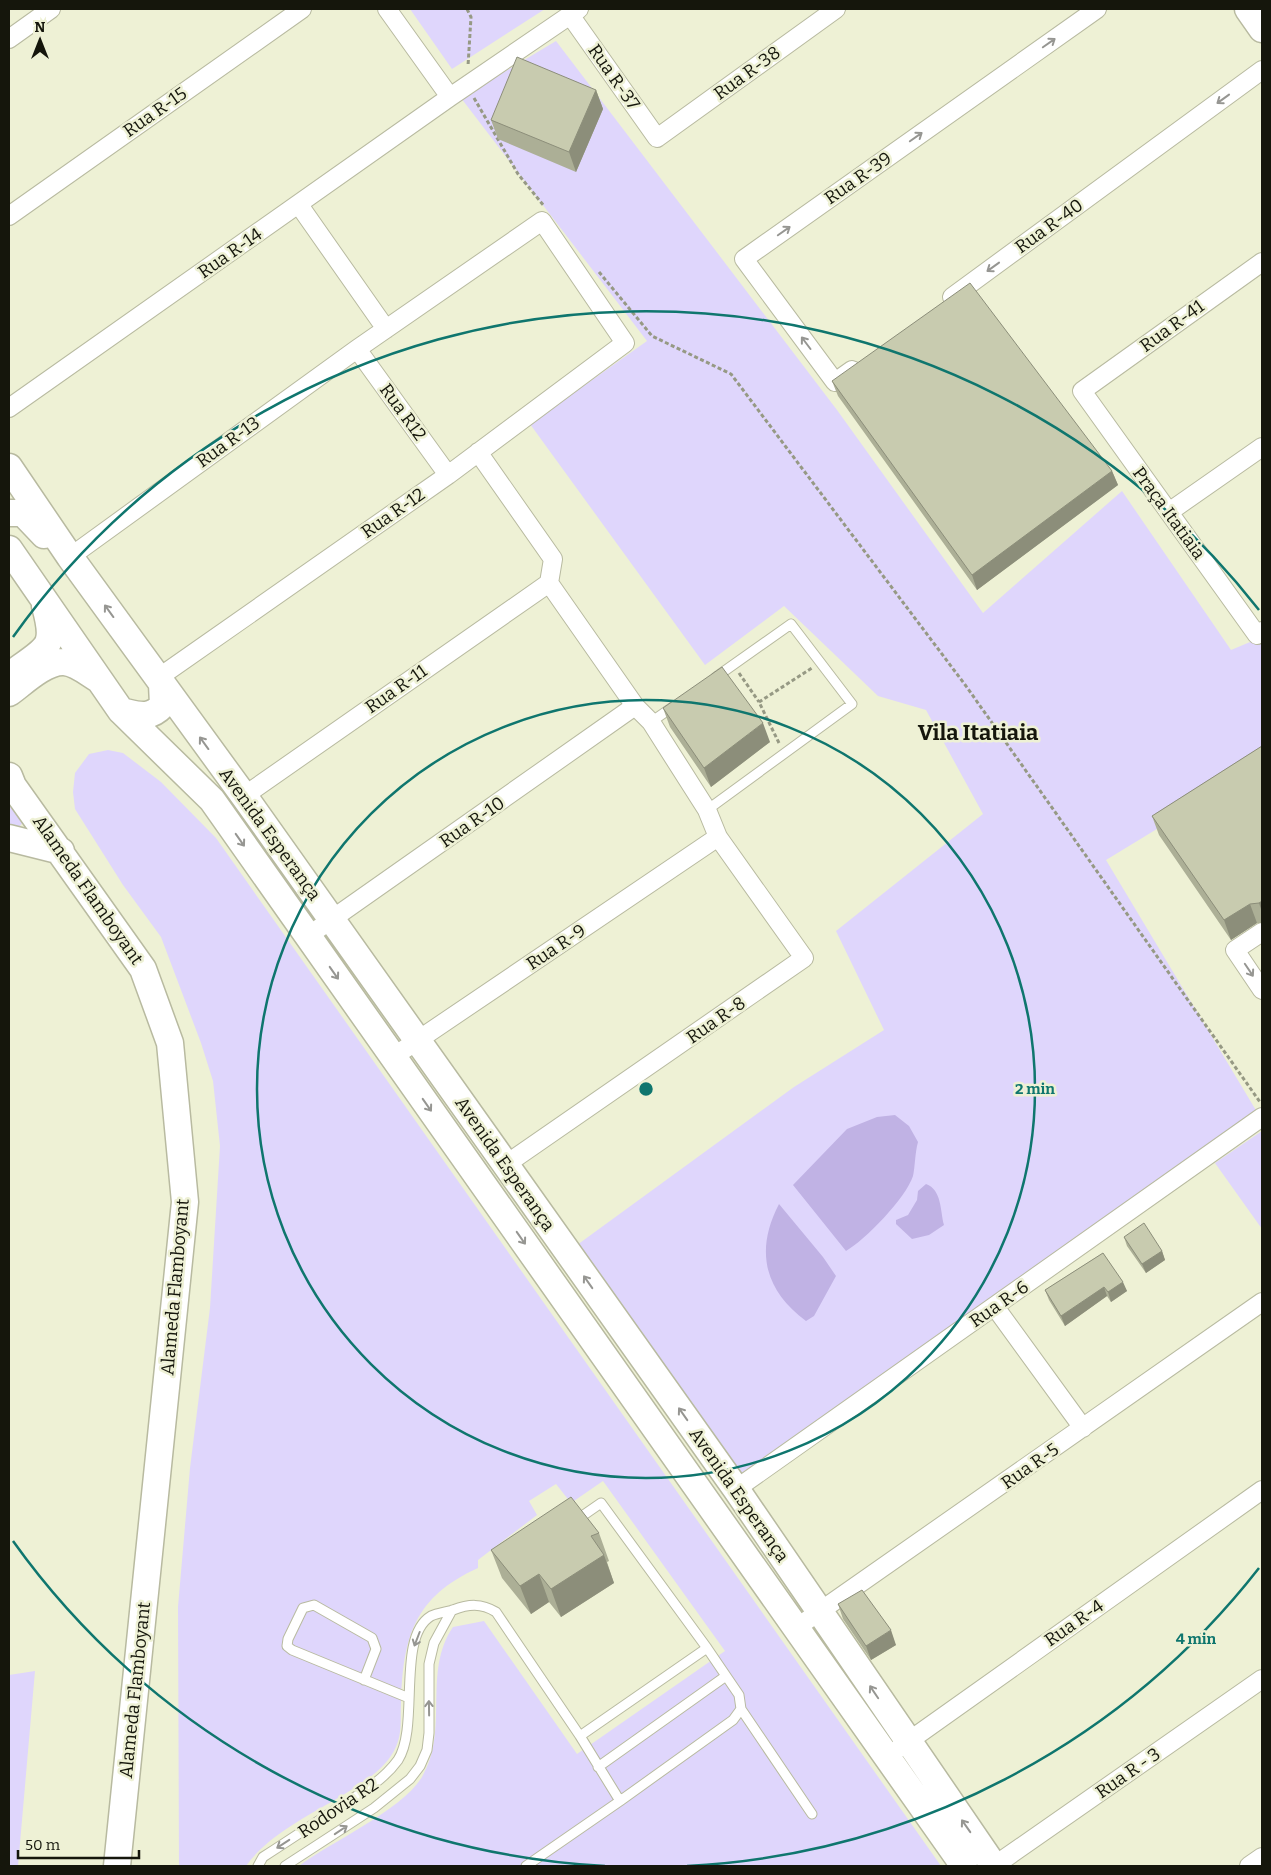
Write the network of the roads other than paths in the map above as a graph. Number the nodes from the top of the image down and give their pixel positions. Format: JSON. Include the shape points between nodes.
{"nodes":[{"id":1,"x":51,"y":9,"type":"edge"},
{"id":2,"x":302,"y":9,"type":"edge"},
{"id":3,"x":387,"y":9,"type":"edge"},
{"id":4,"x":836,"y":9,"type":"edge"},
{"id":5,"x":1097,"y":9,"type":"edge"},
{"id":6,"x":1248,"y":9,"type":"edge"},
{"id":7,"x":574,"y":12,"type":"edge"},
{"id":8,"x":1262,"y":29,"type":"edge"},
{"id":9,"x":9,"y":39,"type":"edge"},
{"id":10,"x":510,"y":57,"type":"joint"},
{"id":11,"x":1262,"y":70,"type":"edge"},
{"id":12,"x":450,"y":97,"type":"junction"},
{"id":13,"x":657,"y":138,"type":"joint"},
{"id":14,"x":299,"y":205,"type":"junction"},
{"id":15,"x":9,"y":216,"type":"edge"},
{"id":16,"x":1262,"y":262,"type":"edge"},
{"id":17,"x":940,"y":306,"type":"edge"},
{"id":18,"x":386,"y":328,"type":"junction"},
{"id":19,"x":626,"y":342,"type":"joint"},
{"id":20,"x":357,"y":349,"type":"junction"},
{"id":21,"x":867,"y":358,"type":"edge"},
{"id":22,"x":1082,"y":391,"type":"joint"},
{"id":23,"x":9,"y":408,"type":"edge"},
{"id":24,"x":1262,"y":447,"type":"edge"},
{"id":25,"x":478,"y":452,"type":"junction"},
{"id":26,"x":9,"y":467,"type":"edge"},
{"id":27,"x":448,"y":475,"type":"junction"},
{"id":28,"x":1170,"y":512,"type":"junction"},
{"id":29,"x":9,"y":513,"type":"edge"},
{"id":30,"x":9,"y":549,"type":"edge"},
{"id":31,"x":70,"y":556,"type":"junction"},
{"id":32,"x":549,"y":583,"type":"junction"},
{"id":33,"x":44,"y":603,"type":"junction"},
{"id":34,"x":1259,"y":633,"type":"edge"},
{"id":35,"x":9,"y":675,"type":"edge"},
{"id":36,"x":710,"y":680,"type":"edge"},
{"id":37,"x":101,"y":681,"type":"junction"},
{"id":38,"x":160,"y":681,"type":"junction"},
{"id":39,"x":9,"y":693,"type":"edge"},
{"id":40,"x":681,"y":701,"type":"edge"},
{"id":41,"x":635,"y":706,"type":"junction"},
{"id":42,"x":121,"y":711,"type":"junction"},
{"id":43,"x":651,"y":722,"type":"junction"},
{"id":44,"x":10,"y":781,"type":"edge"},
{"id":45,"x":244,"y":796,"type":"junction"},
{"id":46,"x":708,"y":810,"type":"junction"},
{"id":47,"x":40,"y":821,"type":"junction"},
{"id":48,"x":9,"y":836,"type":"edge"},
{"id":49,"x":718,"y":837,"type":"junction"},
{"id":50,"x":61,"y":851,"type":"junction"},
{"id":51,"x":333,"y":921,"type":"junction"},
{"id":52,"x":1262,"y":932,"type":"edge"},
{"id":53,"x":308,"y":936,"type":"junction"},
{"id":54,"x":1262,"y":990,"type":"edge"},
{"id":55,"x":417,"y":1041,"type":"junction"},
{"id":56,"x":393,"y":1057,"type":"junction"},
{"id":57,"x":1262,"y":1117,"type":"edge"},
{"id":58,"x":505,"y":1165,"type":"junction"},
{"id":59,"x":1262,"y":1302,"type":"edge"},
{"id":60,"x":994,"y":1307,"type":"junction"},
{"id":61,"x":1083,"y":1428,"type":"junction"},
{"id":62,"x":736,"y":1489,"type":"junction"},
{"id":63,"x":1262,"y":1490,"type":"edge"},
{"id":64,"x":571,"y":1524,"type":"edge"},
{"id":65,"x":452,"y":1610,"type":"junction"},
{"id":66,"x":820,"y":1612,"type":"junction"},
{"id":67,"x":796,"y":1628,"type":"junction"},
{"id":68,"x":707,"y":1648,"type":"junction"},
{"id":69,"x":726,"y":1676,"type":"junction"},
{"id":70,"x":1262,"y":1679,"type":"edge"},
{"id":71,"x":364,"y":1680,"type":"junction"},
{"id":72,"x":409,"y":1698,"type":"junction"},
{"id":73,"x":742,"y":1709,"type":"junction"},
{"id":74,"x":580,"y":1736,"type":"junction"},
{"id":75,"x":897,"y":1749,"type":"junction"},
{"id":76,"x":598,"y":1767,"type":"junction"},
{"id":77,"x":379,"y":1781,"type":"junction"},
{"id":78,"x":393,"y":1792,"type":"junction"},
{"id":79,"x":620,"y":1801,"type":"junction"},
{"id":80,"x":124,"y":1803,"type":"junction"},
{"id":81,"x":812,"y":1814,"type":"dead end"},
{"id":82,"x":1262,"y":1857,"type":"edge"},
{"id":83,"x":117,"y":1866,"type":"edge"},
{"id":84,"x":131,"y":1866,"type":"edge"},
{"id":85,"x":258,"y":1866,"type":"edge"},
{"id":86,"x":285,"y":1866,"type":"edge"},
{"id":87,"x":526,"y":1866,"type":"edge"},
{"id":88,"x":964,"y":1866,"type":"edge"},
{"id":89,"x":994,"y":1866,"type":"edge"},
{"id":90,"x":1249,"y":1866,"type":"edge"}],
"edges":[{"from":1,"to":9,"type":"street"},
{"from":2,"to":15,"type":"street","name":"Rua R-15"},
{"from":3,"to":12,"type":"street"},
{"from":4,"to":13,"type":"street","name":"Rua R-38"},
{"from":21,"to":5,"type":"street","name":"Rua R-39","one_way":true,"via":[[835,382],[744,259]]},
{"from":6,"to":8,"type":"main road"},
{"from":7,"to":10,"type":"street","name":"Rua R-37"},
{"from":7,"to":13,"type":"street","name":"Rua R-37"},
{"from":10,"to":12,"type":"street","name":"Rua R-14"},
{"from":11,"to":17,"type":"street","name":"Rua R-40","one_way":true},
{"from":12,"to":14,"type":"street","name":"Rua R-14"},
{"from":14,"to":18,"type":"street"},
{"from":14,"to":23,"type":"street","name":"Rua R-14"},
{"from":16,"to":22,"type":"street","name":"Rua R-41"},
{"from":18,"to":19,"type":"street","name":"Rua R-13","via":[[542,221]]},
{"from":18,"to":20,"type":"street","name":"Rua R-13"},
{"from":19,"to":25,"type":"street","name":"Rua R-12"},
{"from":20,"to":27,"type":"street","name":"Rua R12"},
{"from":20,"to":31,"type":"street","name":"Rua R-13"},
{"from":22,"to":28,"type":"street","name":"Praça Itatiaia"},
{"from":24,"to":28,"type":"street"},
{"from":25,"to":27,"type":"street","name":"Rua R-12"},
{"from":25,"to":32,"type":"street","via":[[553,559]]},
{"from":26,"to":31,"type":"main road","name":"Avenida Esperança"},
{"from":27,"to":38,"type":"street","name":"Rua R-12"},
{"from":28,"to":34,"type":"street","name":"Praça Itatiaia"},
{"from":29,"to":31,"type":"main road","via":[[22,513]]},
{"from":30,"to":33,"type":"main road","name":"Avenida Esperança"},
{"from":38,"to":31,"type":"main road","name":"Avenida Esperança","one_way":true},
{"from":32,"to":41,"type":"street"},
{"from":32,"to":45,"type":"street","name":"Rua R-11"},
{"from":33,"to":35,"type":"main road","via":[[50,635],[45,650]]},
{"from":33,"to":37,"type":"main road","name":"Avenida Esperança"},
{"from":36,"to":46,"type":"lane","via":[[791,624],[852,704]]},
{"from":37,"to":39,"type":"main road","via":[[76,666],[62,662],[46,667]]},
{"from":37,"to":42,"type":"main road","name":"Avenida Esperança"},
{"from":38,"to":42,"type":"main road","via":[[163,705],[155,714],[144,716]]},
{"from":45,"to":38,"type":"main road","name":"Avenida Esperança","one_way":true},
{"from":40,"to":43,"type":"lane"},
{"from":41,"to":43,"type":"street"},
{"from":41,"to":51,"type":"street","name":"Rua R-10"},
{"from":42,"to":53,"type":"main road","name":"Avenida Esperança","one_way":true,"via":[[212,800]]},
{"from":43,"to":46,"type":"street"},
{"from":44,"to":47,"type":"main road","name":"Alameda Flamboyant"},
{"from":45,"to":51,"type":"main road","name":"Avenida Esperança"},
{"from":46,"to":49,"type":"street"},
{"from":47,"to":48,"type":"main road","via":[[31,832]]},
{"from":47,"to":50,"type":"main road","name":"Alameda Flamboyant"},
{"from":48,"to":50,"type":"main road"},
{"from":49,"to":55,"type":"street","name":"Rua R-9"},
{"from":49,"to":58,"type":"street","name":"Rua R-8","via":[[804,958]]},
{"from":50,"to":80,"type":"main road","name":"Alameda Flamboyant","via":[[143,969],[170,1043],[185,1202]]},
{"from":51,"to":53,"type":"street","name":"Rua R-10"},
{"from":51,"to":55,"type":"main road","name":"Avenida Esperança"},
{"from":52,"to":54,"type":"street","one_way":true,"via":[[1235,950]]},
{"from":53,"to":56,"type":"main road","name":"Avenida Esperança","one_way":true},
{"from":55,"to":56,"type":"street","name":"Rua R-9"},
{"from":55,"to":58,"type":"main road","name":"Avenida Esperança"},
{"from":56,"to":67,"type":"main road","name":"Avenida Esperança","one_way":true},
{"from":57,"to":60,"type":"street","name":"Rua R-6"},
{"from":62,"to":58,"type":"main road","name":"Avenida Esperança","one_way":true},
{"from":59,"to":61,"type":"street","name":"Rua R-5"},
{"from":60,"to":61,"type":"street"},
{"from":60,"to":62,"type":"street","name":"Rua R-6"},
{"from":61,"to":66,"type":"street","name":"Rua R-5"},
{"from":62,"to":66,"type":"main road","name":"Avenida Esperança"},
{"from":63,"to":75,"type":"street","name":"Rua R-4"},
{"from":64,"to":68,"type":"lane","via":[[600,1503]]},
{"from":65,"to":72,"type":"lane","name":"Rodovia R2","one_way":true,"via":[[431,1616],[423,1624],[414,1643]]},
{"from":65,"to":74,"type":"lane","name":"Rodovia R2","via":[[464,1605],[478,1605],[496,1612]]},
{"from":78,"to":65,"type":"lane","name":"Rodovia R2","one_way":true,"via":[[410,1779],[427,1750],[429,1664],[434,1643]]},
{"from":66,"to":67,"type":"street","name":"Rua R-5"},
{"from":75,"to":66,"type":"main road","name":"Avenida Esperança","one_way":true},
{"from":67,"to":75,"type":"main road","name":"Avenida Esperança"},
{"from":68,"to":69,"type":"lane"},
{"from":68,"to":74,"type":"lane"},
{"from":69,"to":73,"type":"lane","via":[[739,1695]]},
{"from":69,"to":76,"type":"lane"},
{"from":70,"to":89,"type":"street","name":"Rua R - 3"},
{"from":71,"to":71,"type":"lane","via":[[376,1649],[372,1638],[314,1605],[303,1608],[287,1646]]},
{"from":71,"to":72,"type":"lane"},
{"from":72,"to":77,"type":"lane","name":"Rodovia R2","via":[[407,1739],[398,1760]]},
{"from":73,"to":79,"type":"lane","via":[[733,1720]]},
{"from":73,"to":81,"type":"lane"},
{"from":74,"to":76,"type":"lane","name":"Rodovia R2"},
{"from":75,"to":88,"type":"main road","name":"Avenida Esperança"},
{"from":89,"to":75,"type":"main road","name":"Avenida Esperança","one_way":true},
{"from":76,"to":79,"type":"lane","name":"Rodovia R2"},
{"from":77,"to":78,"type":"lane"},
{"from":77,"to":85,"type":"lane","name":"Rodovia R2","one_way":true,"via":[[263,1857]]},
{"from":86,"to":78,"type":"lane","name":"Rodovia R2","one_way":true},
{"from":79,"to":87,"type":"lane"},
{"from":80,"to":83,"type":"main road","name":"Alameda Flamboyant"},
{"from":80,"to":84,"type":"main road","name":"Alameda Flamboyant"},
{"from":82,"to":90,"type":"street"}]}
